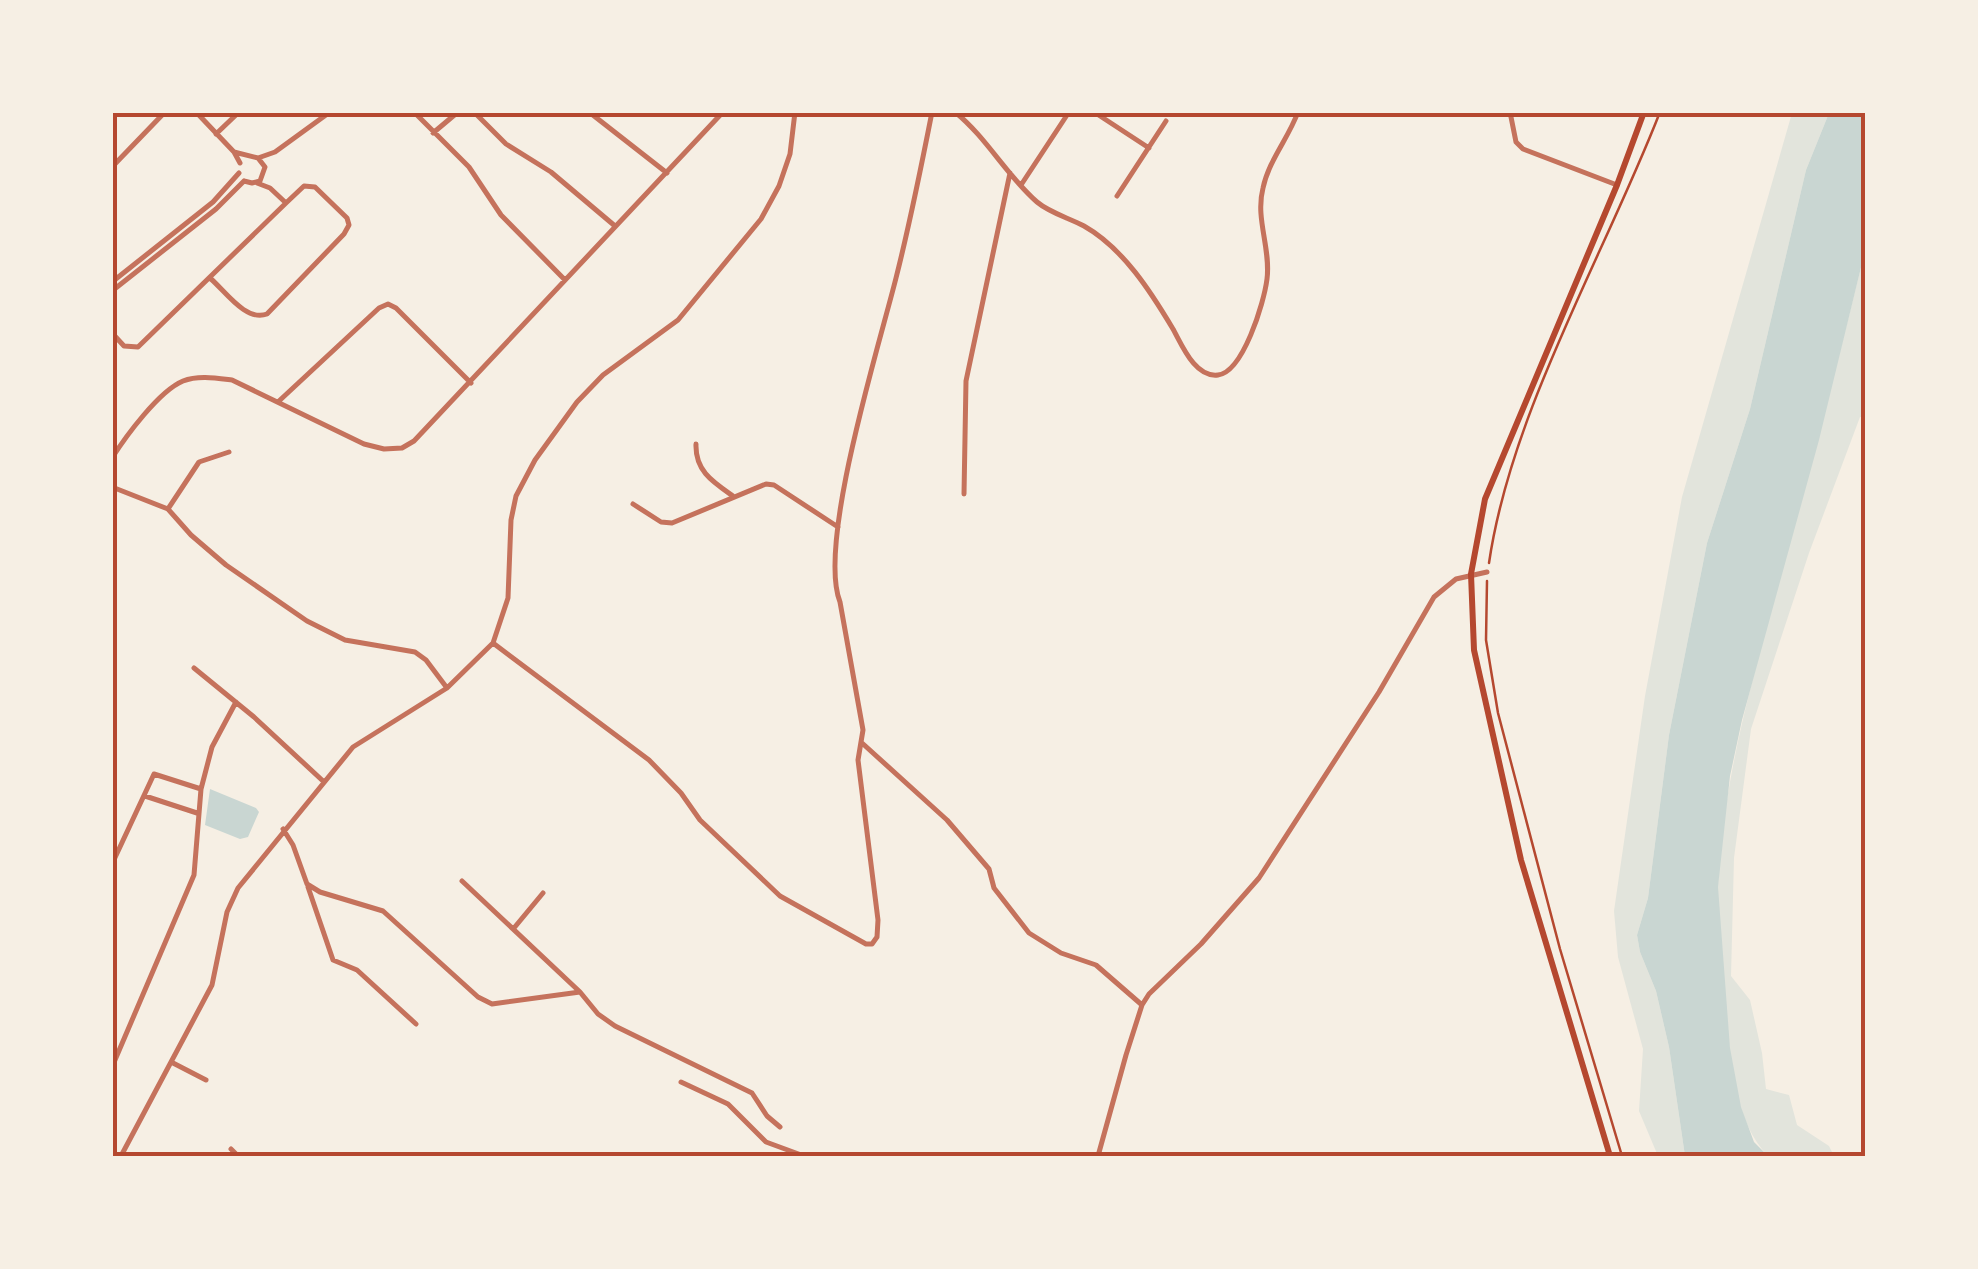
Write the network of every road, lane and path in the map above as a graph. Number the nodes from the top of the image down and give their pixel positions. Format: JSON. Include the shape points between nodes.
{"nodes":[{"id":1,"x":165,"y":112,"type":"edge"},
{"id":2,"x":196,"y":112,"type":"edge"},
{"id":3,"x":239,"y":112,"type":"edge"},
{"id":4,"x":330,"y":112,"type":"edge"},
{"id":5,"x":414,"y":112,"type":"edge"},
{"id":6,"x":458,"y":112,"type":"edge"},
{"id":7,"x":474,"y":112,"type":"edge"},
{"id":8,"x":589,"y":112,"type":"edge"},
{"id":9,"x":724,"y":112,"type":"edge"},
{"id":10,"x":795,"y":112,"type":"edge"},
{"id":11,"x":932,"y":112,"type":"edge"},
{"id":12,"x":954,"y":112,"type":"edge"},
{"id":13,"x":1069,"y":112,"type":"edge"},
{"id":14,"x":1094,"y":112,"type":"edge"},
{"id":15,"x":1298,"y":112,"type":"edge"},
{"id":16,"x":1510,"y":112,"type":"edge"},
{"id":17,"x":1644,"y":112,"type":"edge"},
{"id":18,"x":1660,"y":112,"type":"edge"},
{"id":19,"x":1166,"y":122,"type":"dead end"},
{"id":20,"x":434,"y":133,"type":"junction"},
{"id":21,"x":216,"y":134,"type":"junction"},
{"id":22,"x":1148,"y":148,"type":"junction"},
{"id":23,"x":234,"y":152,"type":"junction"},
{"id":24,"x":275,"y":152,"type":"junction"},
{"id":25,"x":248,"y":157,"type":"junction"},
{"id":26,"x":258,"y":158,"type":"junction"},
{"id":27,"x":240,"y":164,"type":"junction"},
{"id":28,"x":265,"y":167,"type":"junction"},
{"id":29,"x":112,"y":168,"type":"edge"},
{"id":30,"x":667,"y":172,"type":"junction"},
{"id":31,"x":239,"y":173,"type":"junction"},
{"id":32,"x":1010,"y":174,"type":"junction"},
{"id":33,"x":264,"y":176,"type":"junction"},
{"id":34,"x":244,"y":181,"type":"junction"},
{"id":35,"x":257,"y":182,"type":"junction"},
{"id":36,"x":1617,"y":184,"type":"junction"},
{"id":37,"x":1020,"y":186,"type":"junction"},
{"id":38,"x":270,"y":188,"type":"junction"},
{"id":39,"x":1117,"y":196,"type":"dead end"},
{"id":40,"x":286,"y":203,"type":"junction"},
{"id":41,"x":616,"y":227,"type":"junction"},
{"id":42,"x":211,"y":278,"type":"junction"},
{"id":43,"x":565,"y":280,"type":"junction"},
{"id":44,"x":112,"y":282,"type":"edge"},
{"id":45,"x":112,"y":291,"type":"edge"},
{"id":46,"x":112,"y":333,"type":"edge"},
{"id":47,"x":471,"y":383,"type":"junction"},
{"id":48,"x":280,"y":401,"type":"junction"},
{"id":49,"x":696,"y":444,"type":"dead end"},
{"id":50,"x":229,"y":452,"type":"dead end"},
{"id":51,"x":112,"y":458,"type":"edge"},
{"id":52,"x":112,"y":486,"type":"edge"},
{"id":53,"x":964,"y":494,"type":"dead end"},
{"id":54,"x":733,"y":496,"type":"junction"},
{"id":55,"x":633,"y":504,"type":"dead end"},
{"id":56,"x":168,"y":510,"type":"junction"},
{"id":57,"x":838,"y":527,"type":"junction"},
{"id":58,"x":1487,"y":572,"type":"junction"},
{"id":59,"x":1471,"y":574,"type":"junction"},
{"id":60,"x":493,"y":643,"type":"junction"},
{"id":61,"x":194,"y":668,"type":"dead end"},
{"id":62,"x":447,"y":688,"type":"junction"},
{"id":63,"x":236,"y":702,"type":"junction"},
{"id":64,"x":861,"y":742,"type":"junction"},
{"id":65,"x":323,"y":781,"type":"junction"},
{"id":66,"x":201,"y":789,"type":"junction"},
{"id":67,"x":145,"y":796,"type":"junction"},
{"id":68,"x":197,"y":814,"type":"junction"},
{"id":69,"x":283,"y":829,"type":"junction"},
{"id":70,"x":112,"y":864,"type":"edge"},
{"id":71,"x":462,"y":881,"type":"dead end"},
{"id":72,"x":307,"y":884,"type":"junction"},
{"id":73,"x":543,"y":893,"type":"dead end"},
{"id":74,"x":514,"y":928,"type":"junction"},
{"id":75,"x":580,"y":992,"type":"junction"},
{"id":76,"x":1142,"y":1006,"type":"junction"},
{"id":77,"x":416,"y":1024,"type":"dead end"},
{"id":78,"x":173,"y":1062,"type":"junction"},
{"id":79,"x":113,"y":1065,"type":"edge"},
{"id":80,"x":206,"y":1080,"type":"dead end"},
{"id":81,"x":681,"y":1082,"type":"dead end"},
{"id":82,"x":780,"y":1127,"type":"dead end"},
{"id":83,"x":231,"y":1149,"type":"dead end"},
{"id":84,"x":116,"y":1156,"type":"edge"},
{"id":85,"x":238,"y":1156,"type":"edge"},
{"id":86,"x":804,"y":1156,"type":"edge"},
{"id":87,"x":959,"y":1156,"type":"edge"},
{"id":88,"x":982,"y":1156,"type":"edge"},
{"id":89,"x":1098,"y":1156,"type":"edge"},
{"id":90,"x":1610,"y":1156,"type":"edge"},
{"id":91,"x":1622,"y":1156,"type":"edge"}],
"edges":[{"from":1,"to":29,"type":"street"},
{"from":2,"to":21,"type":"street"},
{"from":3,"to":21,"type":"street"},
{"from":4,"to":24,"type":"street"},
{"from":5,"to":20,"type":"street"},
{"from":6,"to":20,"type":"street"},
{"from":7,"to":41,"type":"street"},
{"from":8,"to":30,"type":"street"},
{"from":9,"to":30,"type":"street"},
{"from":10,"to":60,"type":"street","via":[[790,154],[762,219],[678,320],[577,402],[535,460],[516,496],[508,598]]},
{"from":11,"to":57,"type":"street"},
{"from":12,"to":32,"type":"street"},
{"from":13,"to":37,"type":"street"},
{"from":14,"to":22,"type":"street"},
{"from":15,"to":37,"type":"street","via":[[1262,190],[1268,276],[1240,360],[1224,374],[1200,370],[1110,244],[1040,205]]},
{"from":16,"to":36,"type":"street","via":[[1523,150]]},
{"from":17,"to":36,"type":"main road"},
{"from":18,"to":58,"type":"path","via":[[1531,414],[1495,519]]},
{"from":19,"to":22,"type":"street"},
{"from":20,"to":43,"type":"street"},
{"from":21,"to":23,"type":"street"},
{"from":22,"to":39,"type":"street"},
{"from":23,"to":25,"type":"street"},
{"from":23,"to":27,"type":"street"},
{"from":24,"to":26,"type":"street"},
{"from":24,"to":28,"type":"street"},
{"from":25,"to":26,"type":"street"},
{"from":25,"to":27,"type":"street"},
{"from":26,"to":28,"type":"street"},
{"from":27,"to":31,"type":"street"},
{"from":28,"to":33,"type":"street"},
{"from":30,"to":41,"type":"street"},
{"from":31,"to":34,"type":"street"},
{"from":31,"to":44,"type":"street","via":[[213,202]]},
{"from":32,"to":37,"type":"street"},
{"from":32,"to":53,"type":"street","via":[[966,381]]},
{"from":33,"to":35,"type":"street"},
{"from":33,"to":38,"type":"street"},
{"from":34,"to":35,"type":"street"},
{"from":34,"to":45,"type":"street"},
{"from":35,"to":38,"type":"street"},
{"from":36,"to":59,"type":"main road","via":[[1484,499]]},
{"from":38,"to":40,"type":"street"},
{"from":40,"to":42,"type":"street"},
{"from":40,"to":42,"type":"street","via":[[304,186],[315,186],[349,225],[267,314],[250,315]]},
{"from":41,"to":43,"type":"street"},
{"from":42,"to":46,"type":"street","via":[[138,347],[124,346]]},
{"from":43,"to":47,"type":"street"},
{"from":47,"to":48,"type":"street","via":[[402,448],[364,444]]},
{"from":47,"to":48,"type":"street","via":[[388,304]]},
{"from":48,"to":51,"type":"street","via":[[232,380],[184,380]]},
{"from":49,"to":54,"type":"street","via":[[706,478]]},
{"from":50,"to":56,"type":"street","via":[[198,462]]},
{"from":52,"to":56,"type":"street"},
{"from":54,"to":55,"type":"street","via":[[672,523]]},
{"from":54,"to":57,"type":"street","via":[[774,485]]},
{"from":56,"to":62,"type":"street","via":[[226,565],[307,621],[345,640],[415,652]]},
{"from":57,"to":64,"type":"street","via":[[834,588]]},
{"from":58,"to":59,"type":"street"},
{"from":58,"to":91,"type":"path","via":[[1486,640],[1498,713]]},
{"from":59,"to":76,"type":"street","via":[[1434,597],[1259,878]]},
{"from":59,"to":90,"type":"main road","via":[[1474,650],[1521,860]]},
{"from":60,"to":62,"type":"street"},
{"from":60,"to":64,"type":"street","via":[[649,760],[780,896],[872,944],[878,920]]},
{"from":61,"to":63,"type":"street"},
{"from":62,"to":65,"type":"street","via":[[353,747]]},
{"from":63,"to":65,"type":"street"},
{"from":63,"to":66,"type":"street","via":[[212,746]]},
{"from":64,"to":76,"type":"street","via":[[947,820],[1030,933],[1096,965]]},
{"from":65,"to":69,"type":"street"},
{"from":66,"to":67,"type":"street","via":[[154,774]]},
{"from":66,"to":68,"type":"street"},
{"from":67,"to":68,"type":"street"},
{"from":67,"to":70,"type":"street"},
{"from":68,"to":79,"type":"street","via":[[194,875]]},
{"from":69,"to":72,"type":"street"},
{"from":69,"to":78,"type":"street","via":[[238,888],[212,985]]},
{"from":71,"to":74,"type":"street"},
{"from":72,"to":75,"type":"street","via":[[383,911],[492,1004]]},
{"from":72,"to":77,"type":"street","via":[[333,960],[356,970]]},
{"from":73,"to":74,"type":"street"},
{"from":74,"to":75,"type":"street"},
{"from":75,"to":82,"type":"street","via":[[616,1026],[752,1093]]},
{"from":76,"to":89,"type":"street"},
{"from":78,"to":80,"type":"street"},
{"from":78,"to":84,"type":"street"},
{"from":81,"to":86,"type":"street","via":[[728,1104],[766,1142]]},
{"from":83,"to":85,"type":"street"},
{"from":87,"to":88,"type":"street"}]}
